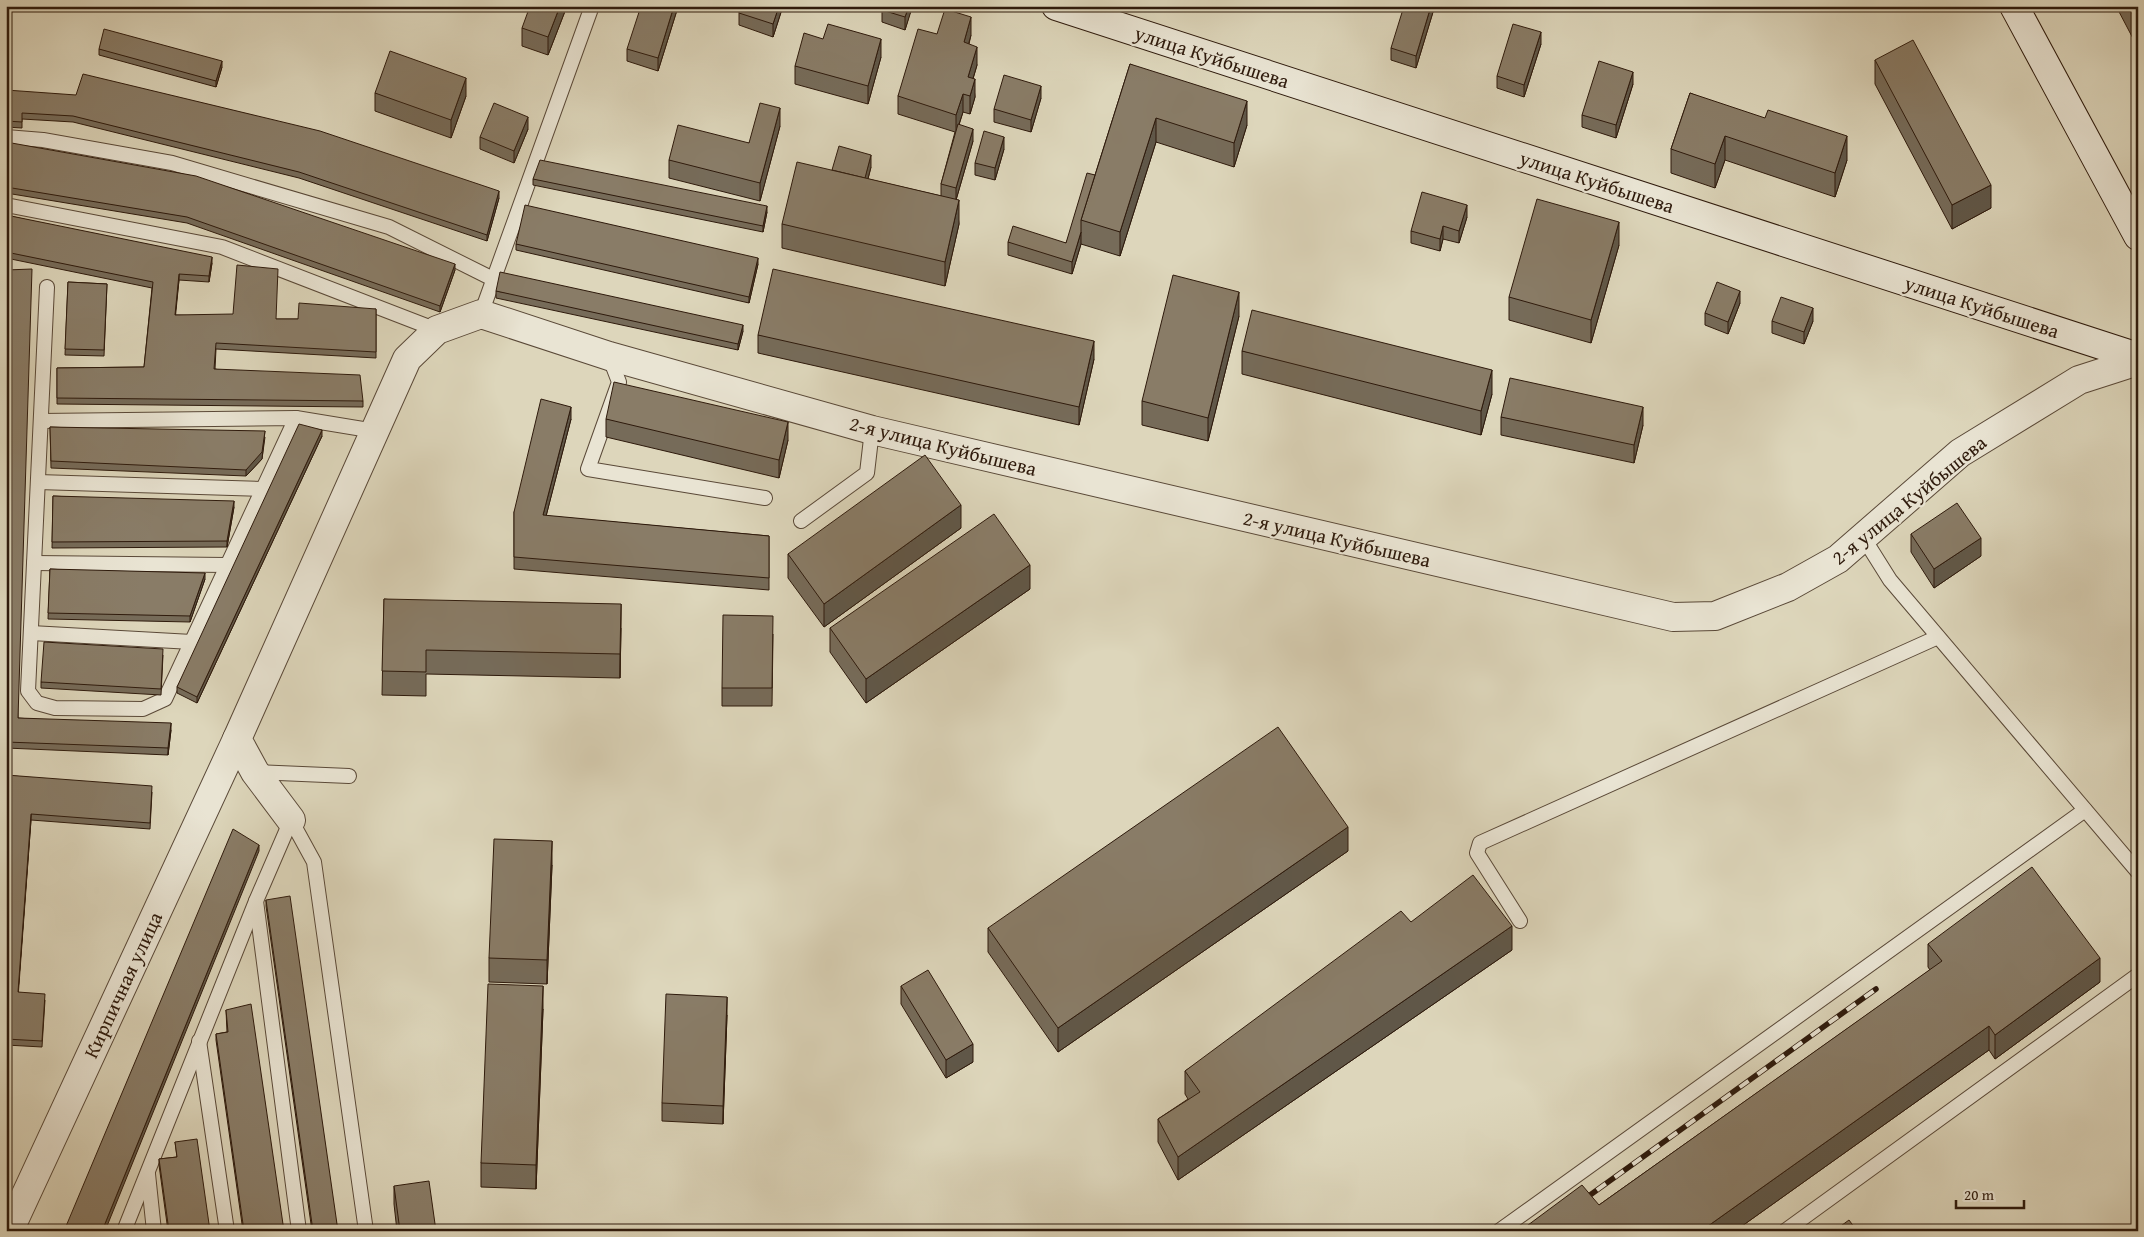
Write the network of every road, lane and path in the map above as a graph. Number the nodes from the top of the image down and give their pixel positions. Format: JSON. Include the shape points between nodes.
{"nodes":[{"id":1,"x":592,"y":6,"type":"edge"},
{"id":2,"x":1056,"y":6,"type":"edge"},
{"id":3,"x":2014,"y":6,"type":"edge"},
{"id":4,"x":6,"y":137,"type":"edge"},
{"id":5,"x":6,"y":204,"type":"edge"},
{"id":6,"x":2138,"y":236,"type":"edge"},
{"id":7,"x":493,"y":279,"type":"junction"},
{"id":8,"x":47,"y":287,"type":"dead end"},
{"id":9,"x":481,"y":314,"type":"junction"},
{"id":10,"x":437,"y":330,"type":"junction"},
{"id":11,"x":609,"y":356,"type":"junction"},
{"id":12,"x":2138,"y":357,"type":"edge"},
{"id":13,"x":2138,"y":361,"type":"edge"},
{"id":14,"x":296,"y":418,"type":"junction"},
{"id":15,"x":41,"y":421,"type":"junction"},
{"id":16,"x":872,"y":430,"type":"junction"},
{"id":17,"x":375,"y":431,"type":"junction"},
{"id":18,"x":38,"y":482,"type":"junction"},
{"id":19,"x":262,"y":489,"type":"junction"},
{"id":20,"x":765,"y":498,"type":"dead end"},
{"id":21,"x":801,"y":521,"type":"dead end"},
{"id":22,"x":1863,"y":537,"type":"junction"},
{"id":23,"x":34,"y":563,"type":"junction"},
{"id":24,"x":227,"y":565,"type":"junction"},
{"id":25,"x":31,"y":633,"type":"junction"},
{"id":26,"x":1938,"y":637,"type":"junction"},
{"id":27,"x":192,"y":642,"type":"junction"},
{"id":28,"x":237,"y":739,"type":"junction"},
{"id":29,"x":255,"y":772,"type":"junction"},
{"id":30,"x":349,"y":776,"type":"dead end"},
{"id":31,"x":2086,"y":810,"type":"junction"},
{"id":32,"x":291,"y":820,"type":"junction"},
{"id":33,"x":2138,"y":872,"type":"edge"},
{"id":34,"x":256,"y":901,"type":"junction"},
{"id":35,"x":1520,"y":921,"type":"dead end"},
{"id":36,"x":2138,"y":975,"type":"edge"},
{"id":37,"x":199,"y":1041,"type":"junction"},
{"id":38,"x":147,"y":1171,"type":"junction"},
{"id":39,"x":9,"y":1231,"type":"edge"},
{"id":40,"x":124,"y":1231,"type":"edge"},
{"id":41,"x":154,"y":1231,"type":"edge"},
{"id":42,"x":227,"y":1231,"type":"edge"},
{"id":43,"x":299,"y":1231,"type":"edge"},
{"id":44,"x":366,"y":1231,"type":"edge"},
{"id":45,"x":1499,"y":1231,"type":"edge"},
{"id":46,"x":1784,"y":1231,"type":"edge"}],
"edges":[{"from":1,"to":7,"type":"lane"},
{"from":2,"to":12,"type":"street","name":"улица Куйбышева"},
{"from":3,"to":6,"type":"street"},
{"from":4,"to":7,"type":"lane","via":[[43,140],[172,163],[389,228]]},
{"from":5,"to":10,"type":"lane","via":[[222,247]]},
{"from":7,"to":9,"type":"lane"},
{"from":8,"to":15,"type":"lane"},
{"from":9,"to":10,"type":"street"},
{"from":9,"to":11,"type":"street","name":"2-я улица Куйбышева"},
{"from":10,"to":17,"type":"street","name":"Кирпичная улица","via":[[407,359]]},
{"from":11,"to":16,"type":"street","name":"2-я улица Куйбышева"},
{"from":11,"to":20,"type":"lane","via":[[619,382],[588,469]]},
{"from":13,"to":22,"type":"street","name":"2-я улица Куйбышева","via":[[2079,380],[1960,453]]},
{"from":14,"to":15,"type":"lane"},
{"from":14,"to":17,"type":"lane"},
{"from":14,"to":19,"type":"lane"},
{"from":15,"to":18,"type":"lane"},
{"from":16,"to":21,"type":"lane","via":[[866,473]]},
{"from":16,"to":22,"type":"street","name":"2-я улица Куйбышева","via":[[1673,617],[1714,616],[1788,587],[1838,559]]},
{"from":17,"to":28,"type":"street","name":"Кирпичная улица"},
{"from":18,"to":19,"type":"lane"},
{"from":18,"to":23,"type":"lane"},
{"from":19,"to":24,"type":"lane"},
{"from":22,"to":26,"type":"lane","via":[[1890,580]]},
{"from":23,"to":24,"type":"lane"},
{"from":23,"to":25,"type":"lane"},
{"from":24,"to":27,"type":"lane"},
{"from":25,"to":27,"type":"lane"},
{"from":25,"to":27,"type":"lane","via":[[28,691],[37,703],[55,708],[143,709],[165,699]]},
{"from":26,"to":31,"type":"lane"},
{"from":26,"to":35,"type":"lane","via":[[1480,843],[1477,853]]},
{"from":28,"to":29,"type":"street"},
{"from":28,"to":39,"type":"street","name":"Кирпичная улица"},
{"from":29,"to":30,"type":"lane"},
{"from":29,"to":32,"type":"street"},
{"from":31,"to":33,"type":"lane"},
{"from":31,"to":45,"type":"lane"},
{"from":32,"to":34,"type":"lane"},
{"from":32,"to":44,"type":"lane","via":[[314,862]]},
{"from":34,"to":37,"type":"lane"},
{"from":34,"to":43,"type":"lane"},
{"from":36,"to":46,"type":"lane"},
{"from":37,"to":38,"type":"lane"},
{"from":37,"to":42,"type":"lane"},
{"from":38,"to":40,"type":"lane"},
{"from":38,"to":41,"type":"lane"}]}
